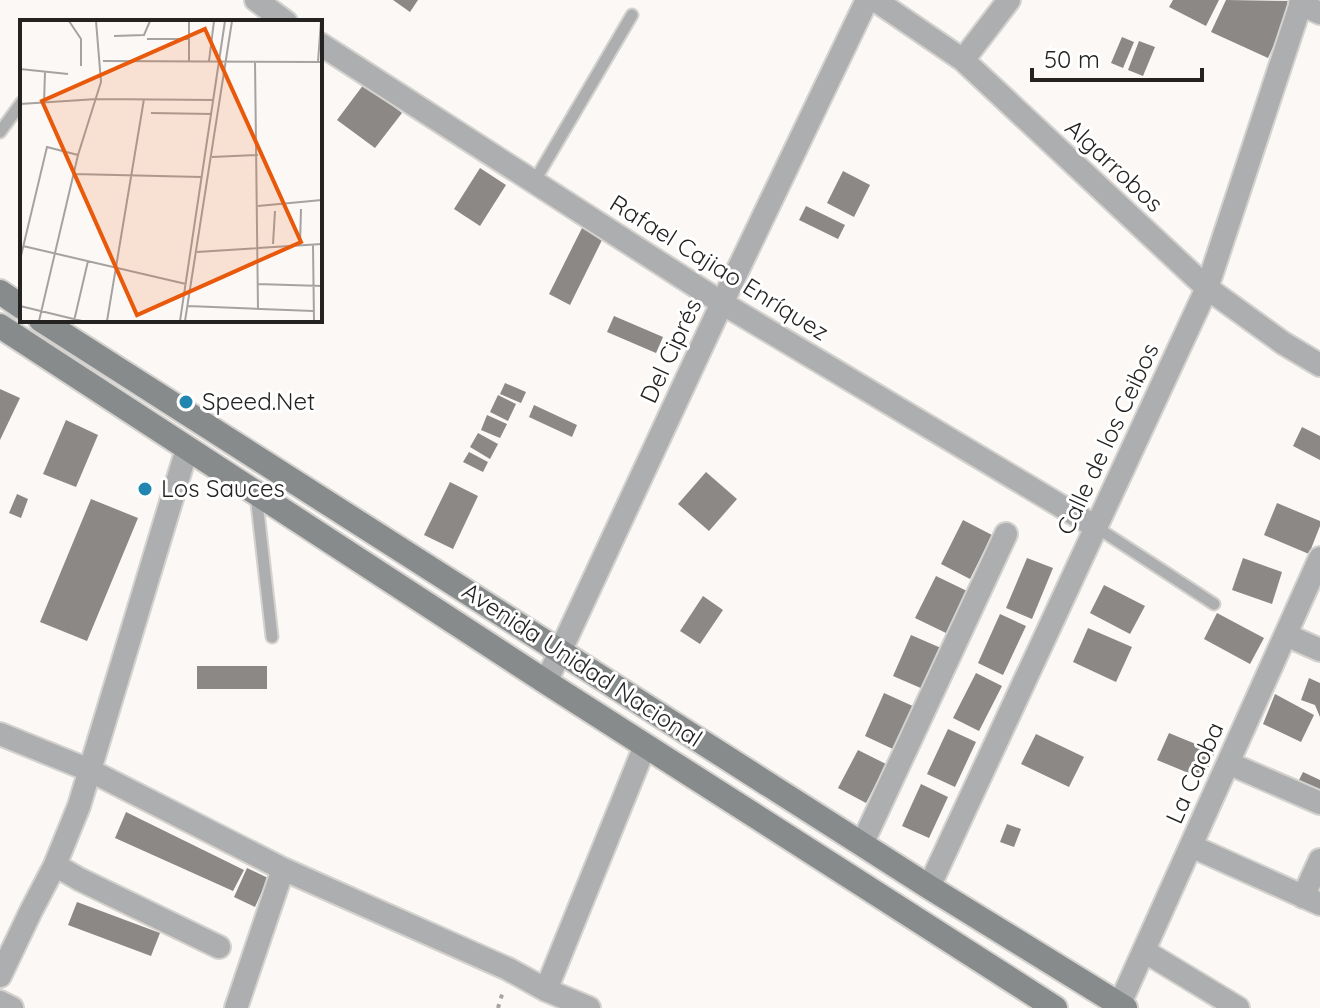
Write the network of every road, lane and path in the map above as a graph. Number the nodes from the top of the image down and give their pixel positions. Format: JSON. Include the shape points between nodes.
{"nodes":[{"id":1,"x":256,"y":0,"type":"edge"},
{"id":2,"x":867,"y":0,"type":"edge"},
{"id":3,"x":875,"y":0,"type":"edge"},
{"id":4,"x":1009,"y":0,"type":"edge"},
{"id":5,"x":1307,"y":6,"type":"edge"},
{"id":6,"x":282,"y":15,"type":"edge"},
{"id":7,"x":632,"y":15,"type":"dead end"},
{"id":8,"x":322,"y":45,"type":"edge"},
{"id":9,"x":963,"y":60,"type":"junction"},
{"id":10,"x":20,"y":105,"type":"edge"},
{"id":11,"x":0,"y":132,"type":"edge"},
{"id":12,"x":534,"y":182,"type":"junction"},
{"id":13,"x":1207,"y":288,"type":"junction"},
{"id":14,"x":0,"y":292,"type":"edge"},
{"id":15,"x":722,"y":303,"type":"junction"},
{"id":16,"x":20,"y":306,"type":"edge"},
{"id":17,"x":43,"y":322,"type":"edge"},
{"id":18,"x":46,"y":322,"type":"edge"},
{"id":19,"x":0,"y":326,"type":"edge"},
{"id":20,"x":28,"y":344,"type":"junction"},
{"id":21,"x":1320,"y":365,"type":"edge"},
{"id":22,"x":187,"y":449,"type":"junction"},
{"id":23,"x":256,"y":493,"type":"junction"},
{"id":24,"x":1096,"y":527,"type":"junction"},
{"id":25,"x":1006,"y":534,"type":"dead end"},
{"id":26,"x":1320,"y":558,"type":"edge"},
{"id":27,"x":1214,"y":604,"type":"dead end"},
{"id":28,"x":1286,"y":635,"type":"junction"},
{"id":29,"x":272,"y":637,"type":"dead end"},
{"id":30,"x":1320,"y":650,"type":"edge"},
{"id":31,"x":561,"y":651,"type":"junction"},
{"id":32,"x":546,"y":682,"type":"junction"},
{"id":33,"x":0,"y":734,"type":"edge"},
{"id":34,"x":645,"y":746,"type":"junction"},
{"id":35,"x":1228,"y":763,"type":"junction"},
{"id":36,"x":89,"y":770,"type":"junction"},
{"id":37,"x":1320,"y":803,"type":"edge"},
{"id":38,"x":862,"y":844,"type":"junction"},
{"id":39,"x":1191,"y":846,"type":"junction"},
{"id":40,"x":1320,"y":860,"type":"edge"},
{"id":41,"x":55,"y":865,"type":"junction"},
{"id":42,"x":283,"y":869,"type":"junction"},
{"id":43,"x":929,"y":887,"type":"junction"},
{"id":44,"x":1312,"y":901,"type":"edge"},
{"id":45,"x":219,"y":947,"type":"dead end"},
{"id":46,"x":1144,"y":951,"type":"junction"},
{"id":47,"x":0,"y":976,"type":"edge"},
{"id":48,"x":546,"y":990,"type":"junction"},
{"id":49,"x":0,"y":1002,"type":"edge"},
{"id":50,"x":1121,"y":1007,"type":"edge"},
{"id":51,"x":12,"y":1008,"type":"edge"},
{"id":52,"x":236,"y":1008,"type":"edge"},
{"id":53,"x":589,"y":1008,"type":"edge"},
{"id":54,"x":1055,"y":1008,"type":"edge"},
{"id":55,"x":1238,"y":1008,"type":"edge"}],
"edges":[{"from":1,"to":6,"type":"street"},
{"from":2,"to":15,"type":"street","name":"Del Ciprés"},
{"from":3,"to":9,"type":"street","name":"Algarrobos"},
{"from":4,"to":9,"type":"street"},
{"from":5,"to":13,"type":"street","name":"Calle de los Ceibos"},
{"from":7,"to":12,"type":"lane"},
{"from":8,"to":12,"type":"street","name":"Rafael Cajiao Enríquez"},
{"from":9,"to":13,"type":"street","name":"Algarrobos"},
{"from":10,"to":11,"type":"lane"},
{"from":12,"to":15,"type":"street","name":"Rafael Cajiao Enríquez"},
{"from":13,"to":21,"type":"street","name":"Algarrobos"},
{"from":13,"to":24,"type":"street","name":"Calle de los Ceibos"},
{"from":14,"to":16,"type":"main road"},
{"from":15,"to":24,"type":"street","name":"Rafael Cajiao Enríquez"},
{"from":15,"to":31,"type":"street","name":"Del Ciprés"},
{"from":17,"to":20,"type":"street"},
{"from":18,"to":31,"type":"main road","name":"Avenida Unidad Nacional"},
{"from":19,"to":20,"type":"main road","name":"Avenida Unidad Nacional"},
{"from":20,"to":22,"type":"main road","name":"Avenida Unidad Nacional"},
{"from":22,"to":23,"type":"main road","name":"Avenida Unidad Nacional"},
{"from":22,"to":36,"type":"street"},
{"from":23,"to":29,"type":"lane"},
{"from":23,"to":32,"type":"main road","name":"Avenida Unidad Nacional"},
{"from":24,"to":27,"type":"lane"},
{"from":24,"to":43,"type":"street","name":"Calle de los Ceibos"},
{"from":25,"to":38,"type":"street"},
{"from":26,"to":28,"type":"street","name":"La Caoba"},
{"from":28,"to":30,"type":"street"},
{"from":28,"to":35,"type":"street","name":"La Caoba"},
{"from":31,"to":32,"type":"street","name":"Del Ciprés"},
{"from":31,"to":38,"type":"main road","name":"Avenida Unidad Nacional"},
{"from":32,"to":34,"type":"main road","name":"Avenida Unidad Nacional"},
{"from":33,"to":36,"type":"street"},
{"from":34,"to":48,"type":"street"},
{"from":34,"to":54,"type":"main road","name":"Avenida Unidad Nacional"},
{"from":35,"to":37,"type":"street"},
{"from":35,"to":39,"type":"street","name":"La Caoba"},
{"from":36,"to":41,"type":"street"},
{"from":36,"to":42,"type":"street"},
{"from":38,"to":43,"type":"main road","name":"Avenida Unidad Nacional"},
{"from":39,"to":44,"type":"street"},
{"from":39,"to":46,"type":"street","name":"La Caoba"},
{"from":40,"to":44,"type":"street"},
{"from":41,"to":45,"type":"street"},
{"from":41,"to":47,"type":"street"},
{"from":42,"to":48,"type":"street"},
{"from":42,"to":52,"type":"street"},
{"from":43,"to":50,"type":"main road","name":"Avenida Unidad Nacional"},
{"from":46,"to":50,"type":"street","name":"La Caoba"},
{"from":46,"to":55,"type":"street"},
{"from":48,"to":53,"type":"street"},
{"from":49,"to":51,"type":"street"}]}
